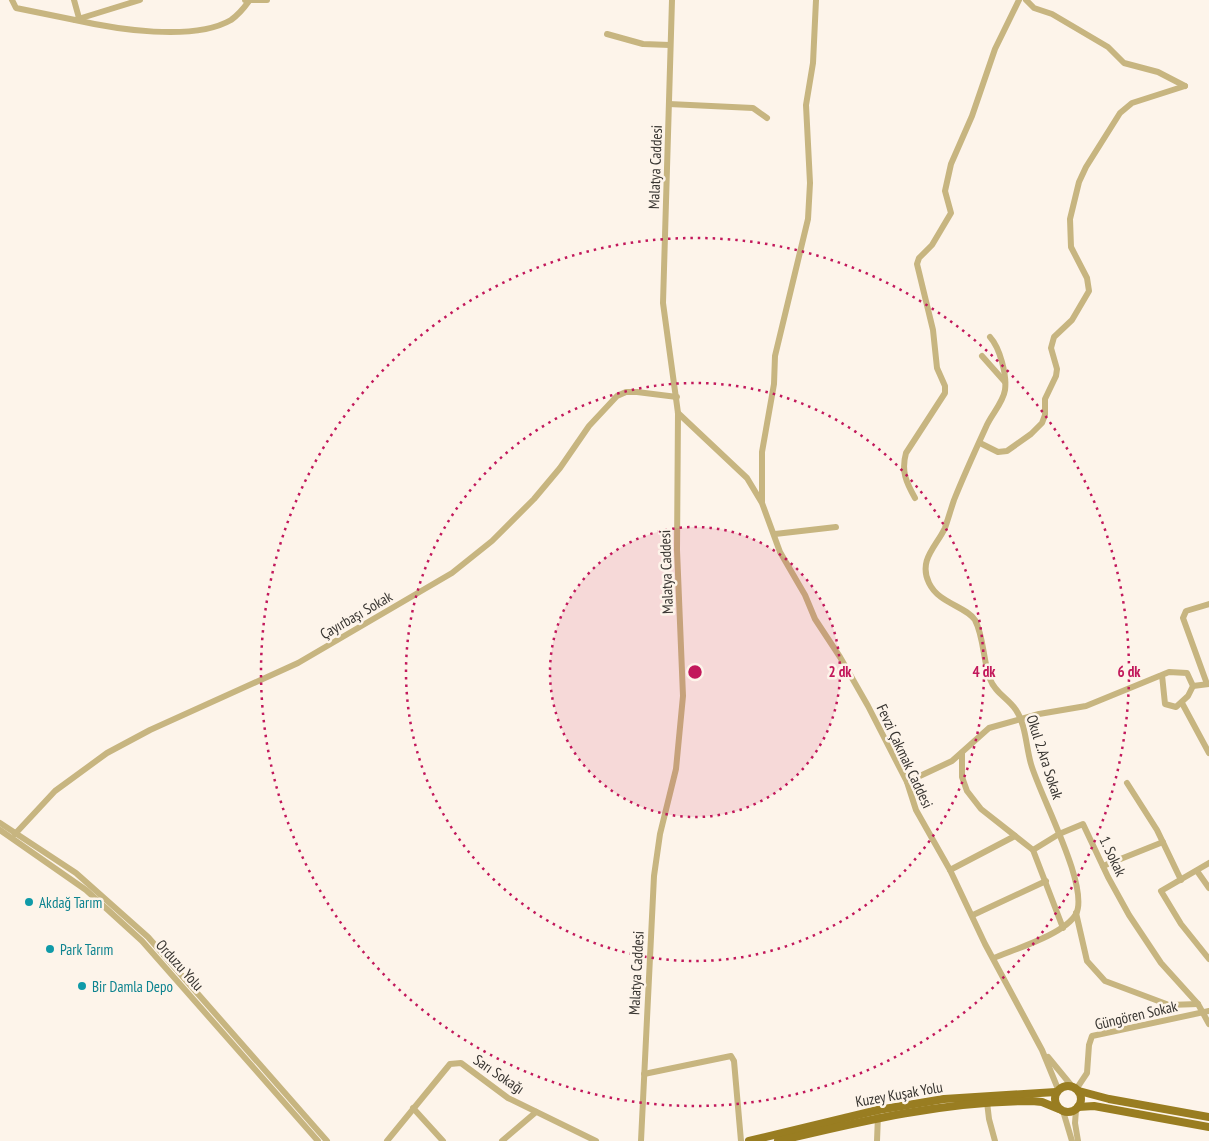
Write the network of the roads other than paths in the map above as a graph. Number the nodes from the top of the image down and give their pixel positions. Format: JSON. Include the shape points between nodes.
{"nodes":[{"id":1,"x":12,"y":0,"type":"edge"},
{"id":2,"x":74,"y":0,"type":"edge"},
{"id":3,"x":137,"y":0,"type":"edge"},
{"id":4,"x":245,"y":0,"type":"edge"},
{"id":5,"x":267,"y":0,"type":"edge"},
{"id":6,"x":672,"y":0,"type":"edge"},
{"id":7,"x":816,"y":0,"type":"edge"},
{"id":8,"x":1019,"y":0,"type":"edge"},
{"id":9,"x":1026,"y":0,"type":"edge"},
{"id":10,"x":249,"y":1,"type":"edge"},
{"id":11,"x":77,"y":19,"type":"junction"},
{"id":12,"x":607,"y":34,"type":"dead end"},
{"id":13,"x":670,"y":45,"type":"junction"},
{"id":14,"x":670,"y":104,"type":"junction"},
{"id":15,"x":767,"y":118,"type":"dead end"},
{"id":16,"x":990,"y":337,"type":"dead end"},
{"id":17,"x":982,"y":356,"type":"dead end"},
{"id":18,"x":1005,"y":383,"type":"junction"},
{"id":19,"x":677,"y":397,"type":"junction"},
{"id":20,"x":678,"y":412,"type":"junction"},
{"id":21,"x":980,"y":444,"type":"junction"},
{"id":22,"x":915,"y":498,"type":"dead end"},
{"id":23,"x":762,"y":503,"type":"junction"},
{"id":24,"x":836,"y":527,"type":"dead end"},
{"id":25,"x":774,"y":534,"type":"junction"},
{"id":26,"x":1207,"y":605,"type":"edge"},
{"id":27,"x":1209,"y":614,"type":"edge"},
{"id":28,"x":1162,"y":675,"type":"junction"},
{"id":29,"x":1208,"y":684,"type":"edge"},
{"id":30,"x":1193,"y":686,"type":"junction"},
{"id":31,"x":1182,"y":703,"type":"junction"},
{"id":32,"x":1021,"y":720,"type":"junction"},
{"id":33,"x":1209,"y":737,"type":"edge"},
{"id":34,"x":1201,"y":738,"type":"junction"},
{"id":35,"x":962,"y":753,"type":"junction"},
{"id":36,"x":1209,"y":753,"type":"edge"},
{"id":37,"x":907,"y":782,"type":"junction"},
{"id":38,"x":1128,"y":782,"type":"dead end"},
{"id":39,"x":0,"y":823,"type":"edge"},
{"id":40,"x":0,"y":830,"type":"edge"},
{"id":41,"x":15,"y":834,"type":"junction"},
{"id":42,"x":1059,"y":834,"type":"junction"},
{"id":43,"x":1015,"y":836,"type":"junction"},
{"id":44,"x":1163,"y":842,"type":"junction"},
{"id":45,"x":1033,"y":850,"type":"junction"},
{"id":46,"x":1209,"y":863,"type":"edge"},
{"id":47,"x":1103,"y":866,"type":"junction"},
{"id":48,"x":950,"y":870,"type":"junction"},
{"id":49,"x":1197,"y":871,"type":"junction"},
{"id":50,"x":1181,"y":880,"type":"junction"},
{"id":51,"x":1046,"y":881,"type":"junction"},
{"id":52,"x":1209,"y":888,"type":"edge"},
{"id":53,"x":1076,"y":913,"type":"junction"},
{"id":54,"x":973,"y":915,"type":"junction"},
{"id":55,"x":1063,"y":928,"type":"junction"},
{"id":56,"x":1206,"y":951,"type":"edge"},
{"id":57,"x":994,"y":958,"type":"junction"},
{"id":58,"x":1209,"y":959,"type":"edge"},
{"id":59,"x":1198,"y":1004,"type":"junction"},
{"id":60,"x":1206,"y":1011,"type":"edge"},
{"id":61,"x":1209,"y":1024,"type":"edge"},
{"id":62,"x":1042,"y":1050,"type":"junction"},
{"id":63,"x":644,"y":1074,"type":"junction"},
{"id":64,"x":1076,"y":1088,"type":"junction"},
{"id":65,"x":1057,"y":1091,"type":"junction"},
{"id":66,"x":987,"y":1102,"type":"junction"},
{"id":67,"x":413,"y":1108,"type":"junction"},
{"id":68,"x":1077,"y":1109,"type":"junction"},
{"id":69,"x":1061,"y":1110,"type":"junction"},
{"id":70,"x":536,"y":1112,"type":"junction"},
{"id":71,"x":878,"y":1113,"type":"junction"},
{"id":72,"x":1209,"y":1117,"type":"edge"},
{"id":73,"x":1209,"y":1126,"type":"edge"},
{"id":74,"x":318,"y":1141,"type":"edge"},
{"id":75,"x":327,"y":1141,"type":"edge"},
{"id":76,"x":387,"y":1141,"type":"edge"},
{"id":77,"x":443,"y":1141,"type":"edge"},
{"id":78,"x":502,"y":1141,"type":"edge"},
{"id":79,"x":593,"y":1141,"type":"edge"},
{"id":80,"x":641,"y":1141,"type":"edge"},
{"id":81,"x":741,"y":1141,"type":"edge"},
{"id":82,"x":749,"y":1141,"type":"edge"},
{"id":83,"x":778,"y":1141,"type":"edge"},
{"id":84,"x":877,"y":1141,"type":"edge"},
{"id":85,"x":995,"y":1141,"type":"edge"},
{"id":86,"x":1072,"y":1141,"type":"edge"},
{"id":87,"x":1078,"y":1141,"type":"edge"}],
"edges":[{"from":1,"to":11,"type":"street","via":[[16,8]]},
{"from":2,"to":11,"type":"street"},
{"from":3,"to":11,"type":"street"},
{"from":4,"to":10,"type":"street"},
{"from":5,"to":10,"type":"street"},
{"from":6,"to":13,"type":"street","name":"Malatya Caddesi"},
{"from":7,"to":23,"type":"street","via":[[813,63],[806,105],[810,184],[808,219],[775,356],[774,384],[762,452]]},
{"from":8,"to":22,"type":"street","via":[[995,49],[951,164],[945,191],[951,213],[917,264],[933,330],[937,368],[945,393],[906,453],[903,463],[906,482]]},
{"from":9,"to":21,"type":"street","via":[[1034,8],[1052,14],[1108,47],[1124,63],[1158,72],[1185,86],[1132,103],[1120,113],[1086,166],[1070,219],[1071,247],[1087,278],[1089,291],[1072,320],[1054,337],[1051,348],[1057,369],[1045,399],[1042,423],[1007,451],[998,452]]},
{"from":10,"to":11,"type":"street","via":[[231,20],[191,30],[137,29]]},
{"from":12,"to":13,"type":"street","via":[[643,44]]},
{"from":13,"to":14,"type":"street","name":"Malatya Caddesi"},
{"from":14,"to":15,"type":"street","via":[[753,108]]},
{"from":14,"to":19,"type":"street","name":"Malatya Caddesi","via":[[662,303]]},
{"from":16,"to":18,"type":"street","via":[[996,344]]},
{"from":17,"to":18,"type":"street"},
{"from":18,"to":21,"type":"street","name":"Okul 2.Ara Sokak","via":[[1005,392]]},
{"from":19,"to":20,"type":"street","name":"Malatya Caddesi"},
{"from":19,"to":41,"type":"street","name":"Çayırbaşı Sokak","via":[[637,392],[617,396],[589,426],[534,498],[492,541],[452,573],[298,663],[107,753],[55,791]]},
{"from":20,"to":23,"type":"street","name":"Fevzi Çakmak Caddesi","via":[[747,478]]},
{"from":20,"to":63,"type":"street","name":"Malatya Caddesi","via":[[677,550],[683,696],[676,769],[660,834],[654,876]]},
{"from":21,"to":32,"type":"street","name":"Okul 2.Ara Sokak","via":[[944,530],[928,556],[926,574],[929,584],[940,597],[974,619],[994,688],[1016,709]]},
{"from":23,"to":25,"type":"street","name":"Fevzi Çakmak Caddesi"},
{"from":24,"to":25,"type":"street"},
{"from":25,"to":37,"type":"street","name":"Fevzi Çakmak Caddesi","via":[[815,619],[854,682]]},
{"from":26,"to":27,"type":"street"},
{"from":26,"to":29,"type":"street","via":[[1186,611],[1183,622]]},
{"from":28,"to":30,"type":"street","via":[[1176,671],[1187,673]]},
{"from":28,"to":31,"type":"street","via":[[1165,704],[1172,708]]},
{"from":28,"to":32,"type":"street","via":[[1086,706]]},
{"from":29,"to":30,"type":"street"},
{"from":30,"to":31,"type":"street"},
{"from":31,"to":34,"type":"street"},
{"from":32,"to":35,"type":"street","via":[[989,728]]},
{"from":32,"to":42,"type":"street","name":"Okul 2.Ara Sokak","via":[[1031,764]]},
{"from":33,"to":34,"type":"street"},
{"from":34,"to":36,"type":"street"},
{"from":35,"to":37,"type":"street"},
{"from":35,"to":43,"type":"street","via":[[962,777],[967,791],[981,809]]},
{"from":37,"to":48,"type":"street","name":"Fevzi Çakmak Caddesi","via":[[916,810]]},
{"from":38,"to":44,"type":"street"},
{"from":39,"to":41,"type":"street"},
{"from":40,"to":74,"type":"street","name":"Orduzu Yolu","via":[[86,890],[142,941]]},
{"from":41,"to":75,"type":"street","via":[[76,873],[148,938]]},
{"from":42,"to":45,"type":"street"},
{"from":42,"to":47,"type":"street","name":"1. Sokak","via":[[1083,824]]},
{"from":42,"to":53,"type":"street","name":"Okul 2.Ara Sokak","via":[[1077,888]]},
{"from":43,"to":45,"type":"street"},
{"from":43,"to":48,"type":"street"},
{"from":44,"to":47,"type":"street"},
{"from":44,"to":50,"type":"street"},
{"from":45,"to":51,"type":"street"},
{"from":46,"to":49,"type":"street"},
{"from":47,"to":59,"type":"street","name":"1. Sokak","via":[[1161,963]]},
{"from":48,"to":54,"type":"street","name":"Fevzi Çakmak Caddesi"},
{"from":49,"to":50,"type":"street"},
{"from":49,"to":52,"type":"street"},
{"from":50,"to":56,"type":"street","via":[[1161,891]]},
{"from":51,"to":54,"type":"street"},
{"from":51,"to":55,"type":"street"},
{"from":53,"to":55,"type":"street"},
{"from":53,"to":59,"type":"street","name":"Okul 2.Ara Sokak","via":[[1087,961],[1105,981],[1169,1005]]},
{"from":54,"to":57,"type":"street","name":"Fevzi Çakmak Caddesi"},
{"from":55,"to":57,"type":"street"},
{"from":56,"to":58,"type":"street"},
{"from":57,"to":62,"type":"street","name":"Fevzi Çakmak Caddesi"},
{"from":59,"to":60,"type":"street","name":"1. Sokak"},
{"from":60,"to":61,"type":"street","name":"1. Sokak"},
{"from":60,"to":64,"type":"street","name":"Güngören Sokak","via":[[1092,1036],[1087,1073]]},
{"from":62,"to":64,"type":"street"},
{"from":62,"to":65,"type":"street"},
{"from":63,"to":80,"type":"street","name":"Malatya Caddesi"},
{"from":63,"to":81,"type":"street","via":[[731,1056]]},
{"from":64,"to":65,"type":"main road"},
{"from":64,"to":68,"type":"main road","via":[[1081,1102]]},
{"from":64,"to":72,"type":"main road","via":[[1119,1101]]},
{"from":65,"to":69,"type":"main road","via":[[1055,1101]]},
{"from":65,"to":71,"type":"main road","name":"Kuzey Kuşak Yolu","via":[[944,1099]]},
{"from":66,"to":69,"type":"main road","name":"Kuzey Kuşak Yolu","via":[[1042,1102]]},
{"from":66,"to":71,"type":"main road","name":"Kuzey Kuşak Yolu"},
{"from":66,"to":85,"type":"street"},
{"from":67,"to":70,"type":"street","name":"Sarı Sokağı","via":[[450,1064],[460,1063],[508,1098]]},
{"from":67,"to":76,"type":"street","name":"Sarı Sokağı"},
{"from":67,"to":77,"type":"street"},
{"from":68,"to":69,"type":"main road"},
{"from":68,"to":73,"type":"main road","via":[[1094,1106]]},
{"from":68,"to":87,"type":"street"},
{"from":69,"to":86,"type":"street"},
{"from":70,"to":78,"type":"street"},
{"from":70,"to":79,"type":"street","name":"Sarı Sokağı"},
{"from":71,"to":82,"type":"main road","name":"Kuzey Kuşak Yolu"},
{"from":71,"to":83,"type":"main road","name":"Kuzey Kuşak Yolu"},
{"from":71,"to":84,"type":"street"}]}
